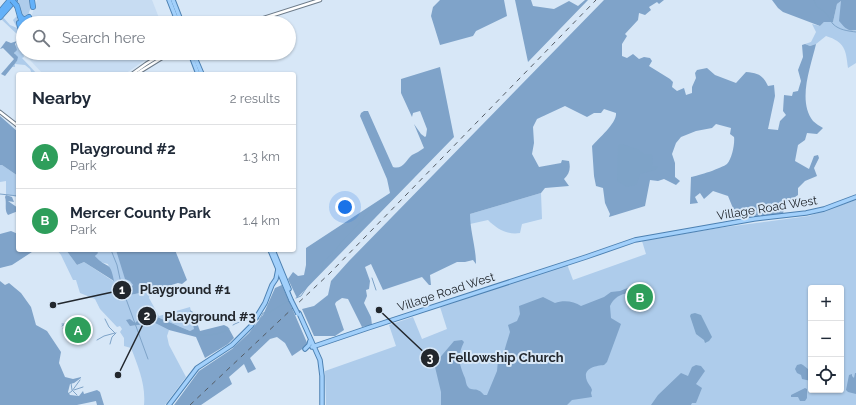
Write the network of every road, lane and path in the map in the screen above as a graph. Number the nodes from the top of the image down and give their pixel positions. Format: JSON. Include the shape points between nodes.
{"nodes":[{"id":1,"x":11,"y":0,"type":"edge"},
{"id":2,"x":15,"y":0,"type":"edge"},
{"id":3,"x":32,"y":0,"type":"edge"},
{"id":4,"x":169,"y":0,"type":"edge"},
{"id":5,"x":173,"y":0,"type":"edge"},
{"id":6,"x":320,"y":0,"type":"edge"},
{"id":7,"x":33,"y":7,"type":"dead end"},
{"id":8,"x":0,"y":12,"type":"edge"},
{"id":9,"x":20,"y":15,"type":"edge"},
{"id":10,"x":175,"y":16,"type":"edge"},
{"id":11,"x":179,"y":16,"type":"edge"},
{"id":12,"x":270,"y":16,"type":"edge"},
{"id":13,"x":0,"y":17,"type":"edge"},
{"id":14,"x":152,"y":60,"type":"edge"},
{"id":15,"x":159,"y":60,"type":"edge"},
{"id":16,"x":193,"y":60,"type":"edge"},
{"id":17,"x":196,"y":60,"type":"edge"},
{"id":18,"x":135,"y":72,"type":"edge"},
{"id":19,"x":139,"y":72,"type":"edge"},
{"id":20,"x":197,"y":72,"type":"edge"},
{"id":21,"x":201,"y":72,"type":"edge"},
{"id":22,"x":0,"y":112,"type":"edge"},
{"id":23,"x":16,"y":124,"type":"edge"},
{"id":24,"x":856,"y":198,"type":"edge"},
{"id":25,"x":271,"y":252,"type":"edge"},
{"id":26,"x":274,"y":252,"type":"edge"},
{"id":27,"x":278,"y":269,"type":"junction"},
{"id":28,"x":277,"y":281,"type":"junction"},
{"id":29,"x":285,"y":285,"type":"junction"},
{"id":30,"x":292,"y":299,"type":"junction"},
{"id":31,"x":299,"y":313,"type":"junction"},
{"id":32,"x":310,"y":341,"type":"junction"},
{"id":33,"x":314,"y":347,"type":"junction"},
{"id":34,"x":305,"y":349,"type":"dead end"},
{"id":35,"x":169,"y":405,"type":"edge"},
{"id":36,"x":322,"y":405,"type":"edge"}],
"edges":[{"from":1,"to":8,"type":"highway"},
{"from":1,"to":9,"type":"highway","bridge":true,"via":[[17,6]]},
{"from":2,"to":13,"type":"highway"},
{"from":3,"to":7,"type":"highway"},
{"from":4,"to":10,"type":"main road"},
{"from":5,"to":11,"type":"main road"},
{"from":6,"to":12,"type":"street"},
{"from":14,"to":18,"type":"street"},
{"from":15,"to":19,"type":"street"},
{"from":16,"to":20,"type":"main road"},
{"from":17,"to":21,"type":"main road"},
{"from":22,"to":23,"type":"street"},
{"from":24,"to":33,"type":"main road","name":"Village Road West","via":[[806,214],[641,238]]},
{"from":25,"to":27,"type":"main road"},
{"from":26,"to":30,"type":"main road"},
{"from":27,"to":28,"type":"main road"},
{"from":27,"to":29,"type":"main road"},
{"from":28,"to":29,"type":"main road"},
{"from":28,"to":35,"type":"main road","via":[[246,331],[194,371]]},
{"from":29,"to":30,"type":"main road"},
{"from":30,"to":31,"type":"main road","bridge":true},
{"from":31,"to":32,"type":"main road"},
{"from":31,"to":33,"type":"main road"},
{"from":32,"to":33,"type":"main road"},
{"from":32,"to":34,"type":"main road"},
{"from":33,"to":36,"type":"main road","via":[[321,366]]}]}
